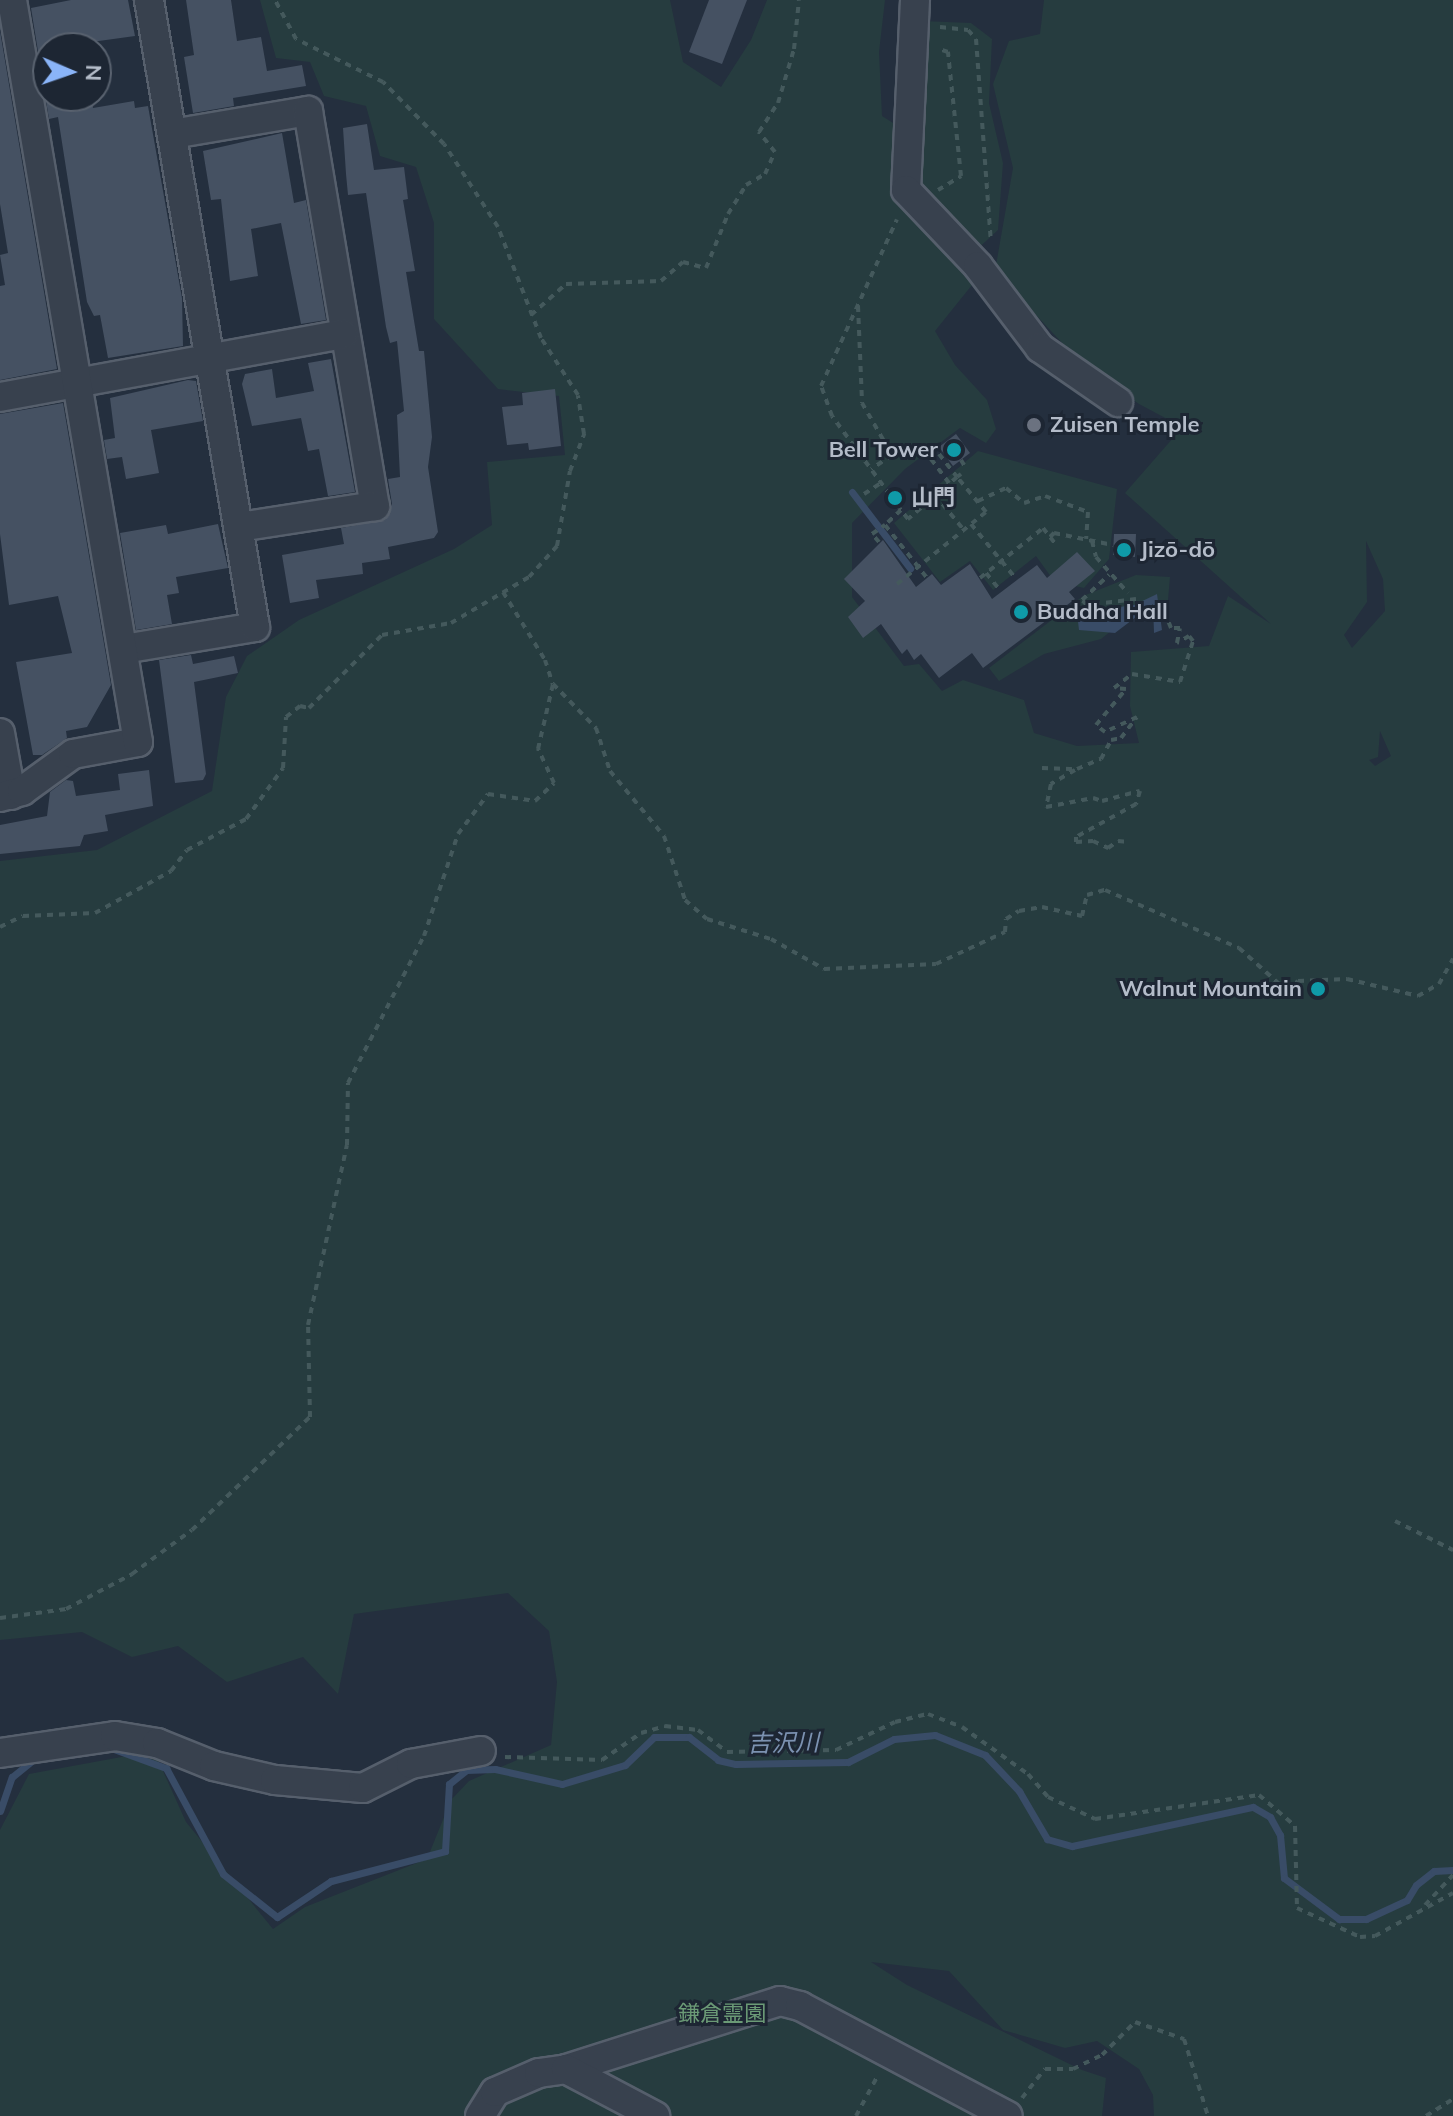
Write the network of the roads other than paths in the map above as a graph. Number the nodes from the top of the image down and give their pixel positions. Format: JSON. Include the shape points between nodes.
{"nodes":[{"id":1,"x":12,"y":0,"type":"edge"},
{"id":2,"x":149,"y":0,"type":"edge"},
{"id":3,"x":914,"y":23,"type":"edge"},
{"id":4,"x":172,"y":134,"type":"junction"},
{"id":5,"x":343,"y":334,"type":"junction"},
{"id":6,"x":210,"y":360,"type":"junction"},
{"id":7,"x":78,"y":384,"type":"junction"},
{"id":8,"x":0,"y":397,"type":"edge"},
{"id":9,"x":1118,"y":402,"type":"dead end"},
{"id":10,"x":239,"y":527,"type":"junction"},
{"id":11,"x":124,"y":649,"type":"junction"},
{"id":12,"x":0,"y":733,"type":"edge"},
{"id":13,"x":5,"y":796,"type":"edge"},
{"id":14,"x":481,"y":1751,"type":"road end"},
{"id":15,"x":0,"y":1753,"type":"edge"},
{"id":16,"x":566,"y":2069,"type":"junction"},
{"id":17,"x":1013,"y":2110,"type":"edge"},
{"id":18,"x":480,"y":2116,"type":"edge"},
{"id":19,"x":655,"y":2116,"type":"edge"}],
"edges":[{"from":1,"to":7,"type":"street"},
{"from":2,"to":4,"type":"street"},
{"from":3,"to":9,"type":"street","via":[[911,196],[978,266],[1040,348]]},
{"from":4,"to":5,"type":"street","via":[[308,111]]},
{"from":4,"to":6,"type":"street"},
{"from":5,"to":6,"type":"street"},
{"from":5,"to":10,"type":"street","via":[[375,506]]},
{"from":6,"to":7,"type":"street"},
{"from":6,"to":10,"type":"street"},
{"from":7,"to":8,"type":"street"},
{"from":7,"to":11,"type":"street"},
{"from":10,"to":11,"type":"street","via":[[255,627]]},
{"from":11,"to":13,"type":"street","via":[[138,742],[73,754]]},
{"from":12,"to":13,"type":"street"},
{"from":14,"to":15,"type":"street","via":[[411,1764],[363,1788],[275,1780],[214,1766],[157,1743],[115,1736]]},
{"from":16,"to":17,"type":"street","via":[[780,2001]]},
{"from":16,"to":18,"type":"street","via":[[539,2073],[495,2092]]},
{"from":16,"to":19,"type":"street"}]}
